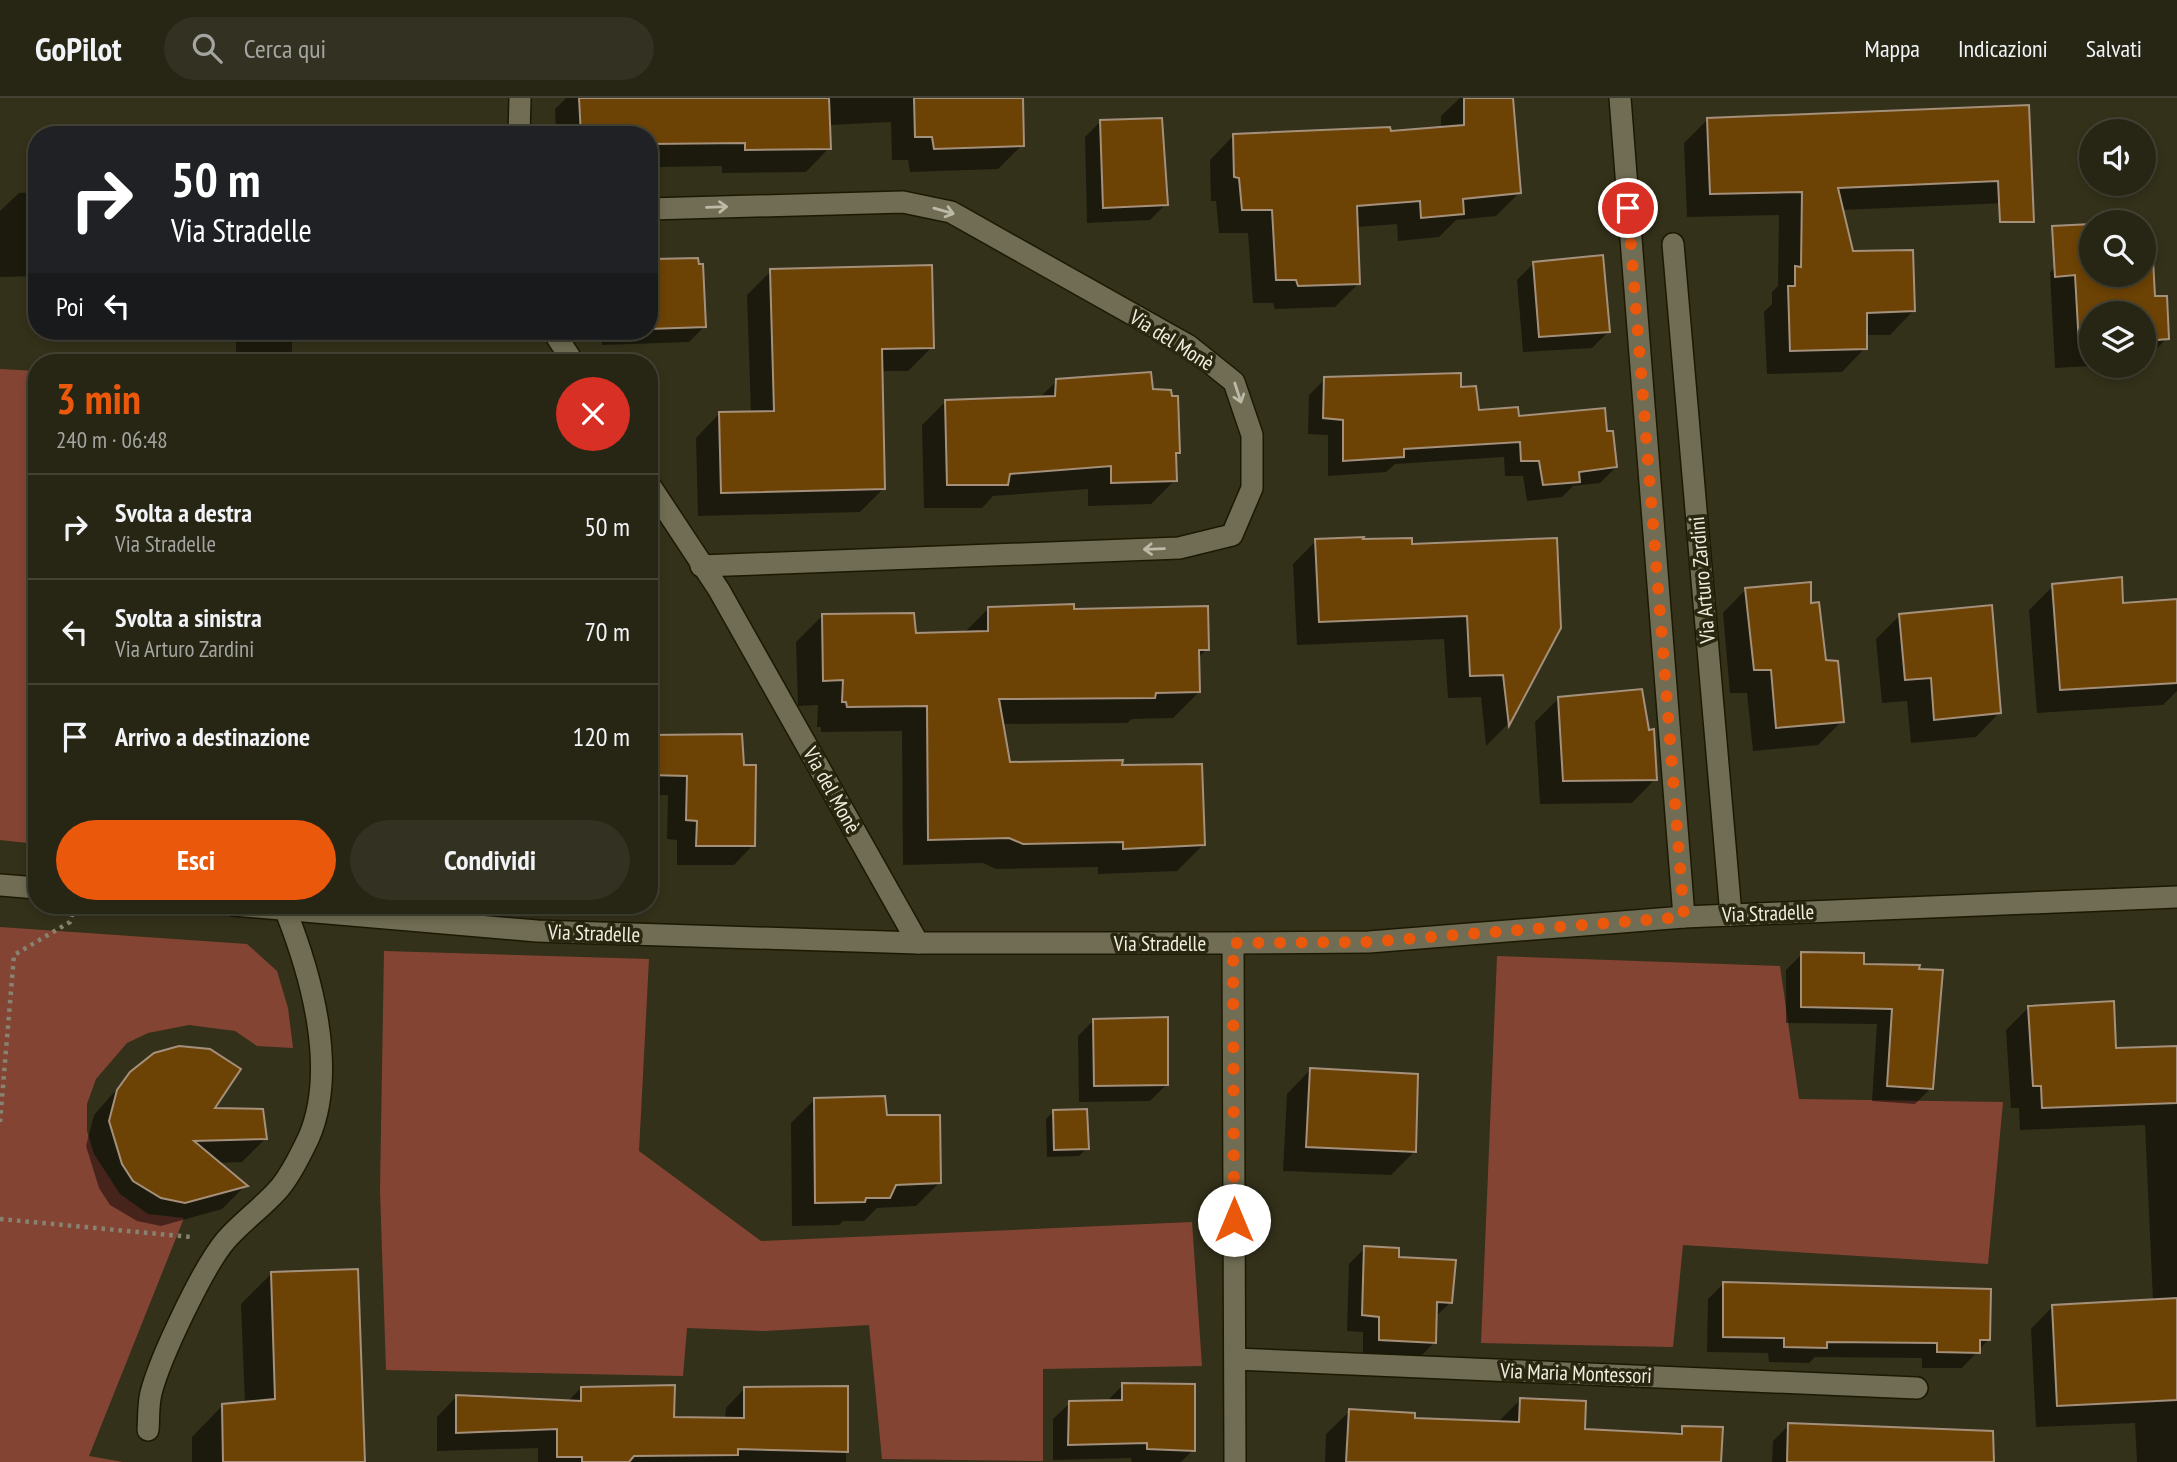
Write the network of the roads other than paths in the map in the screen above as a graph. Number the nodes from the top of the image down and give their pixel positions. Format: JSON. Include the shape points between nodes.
{"nodes":[{"id":1,"x":520,"y":98,"type":"edge"},
{"id":2,"x":1620,"y":98,"type":"edge"},
{"id":3,"x":519,"y":126,"type":"edge"},
{"id":4,"x":658,"y":209,"type":"edge"},
{"id":5,"x":1673,"y":244,"type":"dead end"},
{"id":6,"x":658,"y":498,"type":"edge"},
{"id":7,"x":701,"y":566,"type":"junction"},
{"id":8,"x":0,"y":885,"type":"edge"},
{"id":9,"x":28,"y":887,"type":"edge"},
{"id":10,"x":2177,"y":897,"type":"edge"},
{"id":11,"x":279,"y":914,"type":"edge"},
{"id":12,"x":351,"y":914,"type":"edge"},
{"id":13,"x":1731,"y":915,"type":"junction"},
{"id":14,"x":1684,"y":917,"type":"junction"},
{"id":15,"x":918,"y":943,"type":"junction"},
{"id":16,"x":1233,"y":943,"type":"junction"},
{"id":17,"x":1234,"y":1359,"type":"junction"},
{"id":18,"x":1917,"y":1388,"type":"dead end"},
{"id":19,"x":148,"y":1430,"type":"dead end"},
{"id":20,"x":1235,"y":1462,"type":"edge"}],
"edges":[{"from":1,"to":3,"type":"street"},
{"from":2,"to":14,"type":"street"},
{"from":4,"to":7,"type":"street","name":"Via del Monè","one_way":true,"via":[[903,202],[950,212],[1189,346],[1234,382],[1252,435],[1252,488],[1232,535],[1180,548]]},
{"from":5,"to":13,"type":"street","name":"Via Arturo Zardini"},
{"from":6,"to":7,"type":"street","name":"Via del Monè"},
{"from":7,"to":15,"type":"street","name":"Via del Monè","via":[[719,590]]},
{"from":8,"to":9,"type":"street"},
{"from":10,"to":13,"type":"street","name":"Via Stradelle"},
{"from":11,"to":19,"type":"street","via":[[305,959],[317,1006],[320,1086],[310,1136],[279,1190],[225,1240],[173,1339],[151,1394]]},
{"from":12,"to":15,"type":"street","name":"Via Stradelle","via":[[537,931]]},
{"from":13,"to":14,"type":"street","name":"Via Stradelle"},
{"from":14,"to":16,"type":"street","name":"Via Stradelle","via":[[1368,942]]},
{"from":15,"to":16,"type":"street","name":"Via Stradelle"},
{"from":16,"to":17,"type":"street"},
{"from":17,"to":18,"type":"street","name":"Via Maria Montessori"},
{"from":17,"to":20,"type":"street"}]}
